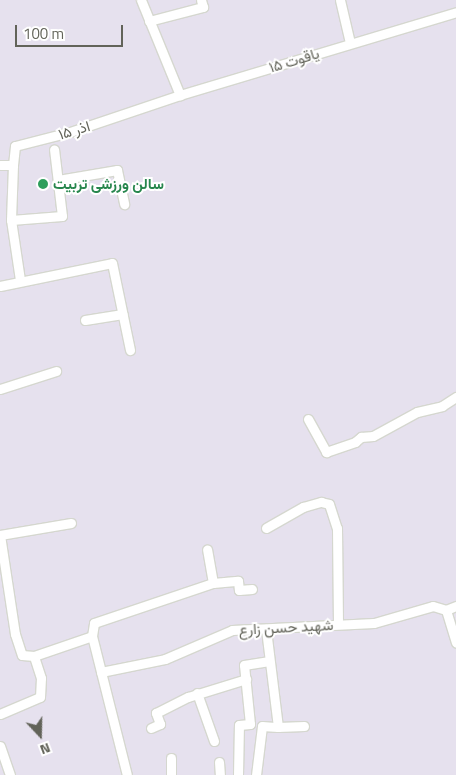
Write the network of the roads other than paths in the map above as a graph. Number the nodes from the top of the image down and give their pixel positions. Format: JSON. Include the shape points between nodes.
{"nodes":[{"id":1,"x":141,"y":0,"type":"edge"},
{"id":2,"x":201,"y":0,"type":"edge"},
{"id":3,"x":340,"y":0,"type":"edge"},
{"id":4,"x":456,"y":12,"type":"edge"},
{"id":5,"x":149,"y":21,"type":"junction"},
{"id":6,"x":350,"y":43,"type":"junction"},
{"id":7,"x":180,"y":95,"type":"junction"},
{"id":8,"x":132,"y":110,"type":"joint"},
{"id":9,"x":54,"y":149,"type":"dead end"},
{"id":10,"x":0,"y":165,"type":"edge"},
{"id":11,"x":13,"y":165,"type":"junction"},
{"id":12,"x":58,"y":180,"type":"junction"},
{"id":13,"x":124,"y":204,"type":"dead end"},
{"id":14,"x":11,"y":220,"type":"junction"},
{"id":15,"x":20,"y":280,"type":"junction"},
{"id":16,"x":0,"y":286,"type":"edge"},
{"id":17,"x":123,"y":314,"type":"junction"},
{"id":18,"x":85,"y":320,"type":"dead end"},
{"id":19,"x":130,"y":350,"type":"dead end"},
{"id":20,"x":56,"y":371,"type":"dead end"},
{"id":21,"x":0,"y":389,"type":"edge"},
{"id":22,"x":456,"y":397,"type":"edge"},
{"id":23,"x":308,"y":419,"type":"dead end"},
{"id":24,"x":70,"y":523,"type":"dead end"},
{"id":25,"x":266,"y":528,"type":"dead end"},
{"id":26,"x":0,"y":535,"type":"edge"},
{"id":27,"x":207,"y":550,"type":"dead end"},
{"id":28,"x":213,"y":583,"type":"junction"},
{"id":29,"x":252,"y":589,"type":"dead end"},
{"id":30,"x":456,"y":606,"type":"edge"},
{"id":31,"x":446,"y":610,"type":"junction"},
{"id":32,"x":338,"y":624,"type":"junction"},
{"id":33,"x":453,"y":625,"type":"edge"},
{"id":34,"x":266,"y":629,"type":"junction"},
{"id":35,"x":92,"y":636,"type":"junction"},
{"id":36,"x":456,"y":642,"type":"edge"},
{"id":37,"x":34,"y":656,"type":"junction"},
{"id":38,"x":268,"y":661,"type":"junction"},
{"id":39,"x":101,"y":672,"type":"junction"},
{"id":40,"x":246,"y":679,"type":"junction"},
{"id":41,"x":197,"y":693,"type":"junction"},
{"id":42,"x":0,"y":714,"type":"edge"},
{"id":43,"x":304,"y":726,"type":"dead end"},
{"id":44,"x":278,"y":727,"type":"junction"},
{"id":45,"x":151,"y":728,"type":"dead end"},
{"id":46,"x":214,"y":741,"type":"dead end"},
{"id":47,"x":0,"y":746,"type":"edge"},
{"id":48,"x":171,"y":758,"type":"dead end"},
{"id":49,"x":219,"y":762,"type":"dead end"},
{"id":50,"x":10,"y":775,"type":"edge"},
{"id":51,"x":127,"y":775,"type":"edge"},
{"id":52,"x":171,"y":775,"type":"edge"},
{"id":53,"x":220,"y":775,"type":"edge"},
{"id":54,"x":238,"y":775,"type":"edge"},
{"id":55,"x":256,"y":775,"type":"edge"}],
"edges":[{"from":1,"to":5,"type":"street"},
{"from":2,"to":5,"type":"street","via":[[203,8]]},
{"from":3,"to":6,"type":"street"},
{"from":4,"to":6,"type":"street","name":"یاقوت ۱۵"},
{"from":5,"to":7,"type":"street"},
{"from":6,"to":7,"type":"street","name":"یاقوت ۱۵"},
{"from":7,"to":8,"type":"street","name":"یاقوت ۱۵"},
{"from":8,"to":11,"type":"street","name":"اذر ۱۵","via":[[70,132],[15,146]]},
{"from":9,"to":12,"type":"street"},
{"from":10,"to":11,"type":"street"},
{"from":11,"to":14,"type":"street"},
{"from":12,"to":13,"type":"street","via":[[117,170]]},
{"from":12,"to":14,"type":"street","via":[[62,216]]},
{"from":14,"to":15,"type":"street"},
{"from":15,"to":16,"type":"street"},
{"from":15,"to":17,"type":"street","via":[[112,263]]},
{"from":17,"to":18,"type":"street"},
{"from":17,"to":19,"type":"street"},
{"from":20,"to":21,"type":"street"},
{"from":22,"to":23,"type":"street","via":[[442,406],[417,412],[373,436],[361,437],[326,452]]},
{"from":24,"to":26,"type":"street"},
{"from":25,"to":32,"type":"street","via":[[303,507],[321,502],[329,504],[337,528]]},
{"from":26,"to":37,"type":"street","via":[[14,634],[22,655]]},
{"from":27,"to":28,"type":"street"},
{"from":28,"to":29,"type":"street","via":[[238,582],[239,590]]},
{"from":28,"to":35,"type":"street","via":[[94,623]]},
{"from":30,"to":31,"type":"street"},
{"from":31,"to":32,"type":"street","name":"شهید حسن زارع","via":[[433,606],[374,623]]},
{"from":31,"to":33,"type":"street"},
{"from":32,"to":34,"type":"street","name":"شهید حسن زارع"},
{"from":33,"to":36,"type":"street"},
{"from":34,"to":38,"type":"street"},
{"from":34,"to":39,"type":"street","name":"شهید حسن زارع","via":[[232,630],[165,659]]},
{"from":35,"to":37,"type":"street"},
{"from":35,"to":39,"type":"street"},
{"from":37,"to":42,"type":"street","via":[[40,678],[40,697]]},
{"from":38,"to":40,"type":"street","via":[[244,664]]},
{"from":38,"to":44,"type":"street"},
{"from":39,"to":51,"type":"street"},
{"from":40,"to":41,"type":"street"},
{"from":40,"to":54,"type":"street","via":[[250,724],[239,725]]},
{"from":41,"to":45,"type":"street","via":[[156,713],[160,724]]},
{"from":41,"to":46,"type":"street"},
{"from":43,"to":44,"type":"street"},
{"from":44,"to":55,"type":"street","via":[[262,726]]},
{"from":47,"to":50,"type":"street"},
{"from":48,"to":52,"type":"street"},
{"from":49,"to":53,"type":"street"}]}
